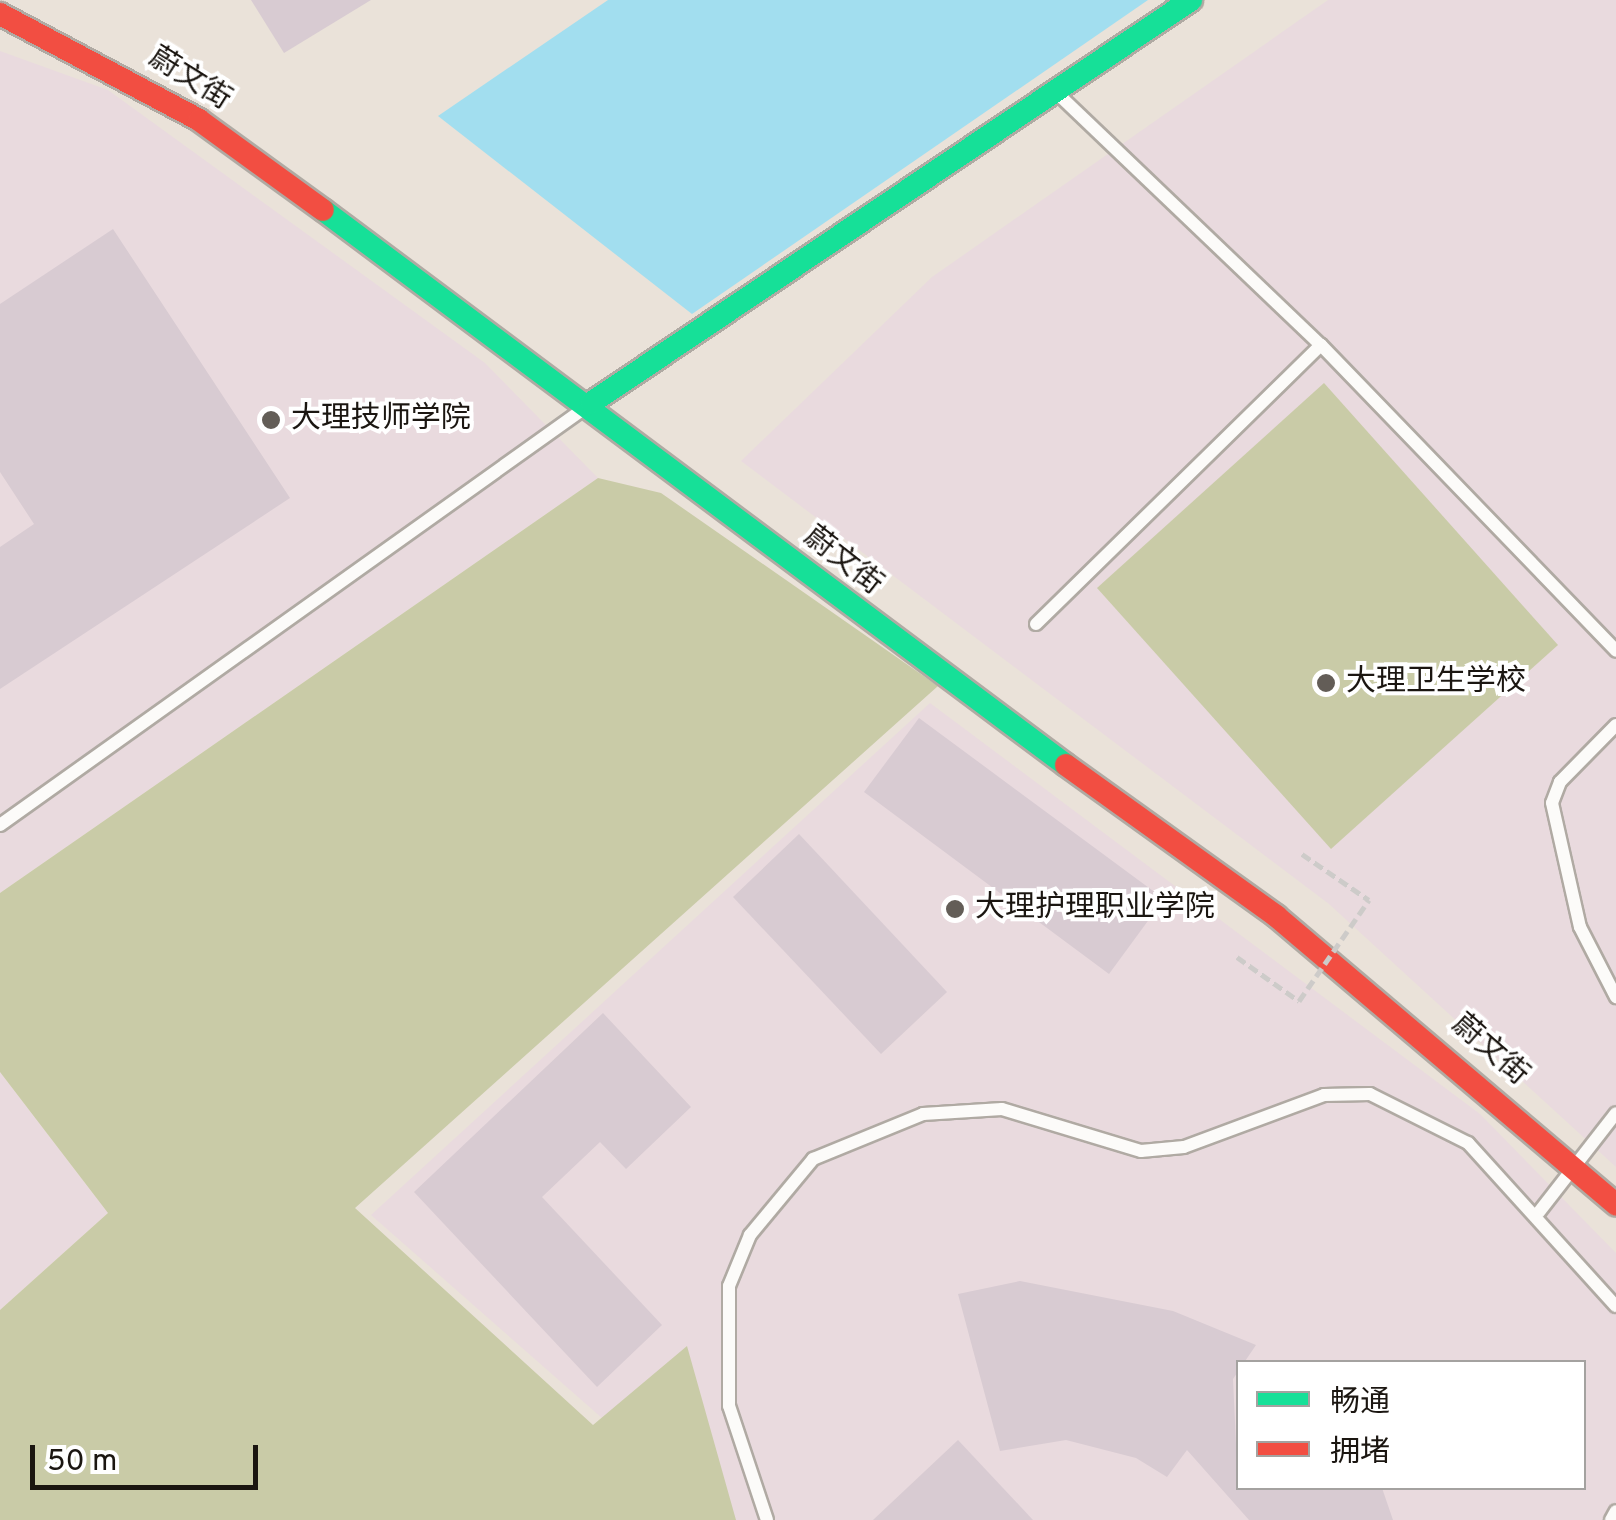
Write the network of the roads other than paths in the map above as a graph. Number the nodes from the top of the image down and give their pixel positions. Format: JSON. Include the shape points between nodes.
{"nodes":[{"id":1,"x":1191,"y":0,"type":"edge"},
{"id":2,"x":0,"y":14,"type":"edge"},
{"id":3,"x":1056,"y":91,"type":"junction"},
{"id":4,"x":1321,"y":345,"type":"junction"},
{"id":5,"x":591,"y":403,"type":"junction"},
{"id":6,"x":1036,"y":624,"type":"dead end"},
{"id":7,"x":1616,"y":652,"type":"edge"},
{"id":8,"x":1616,"y":725,"type":"edge"},
{"id":9,"x":0,"y":825,"type":"edge"},
{"id":10,"x":1616,"y":997,"type":"edge"},
{"id":11,"x":1616,"y":1113,"type":"edge"},
{"id":12,"x":1572,"y":1164,"type":"junction"},
{"id":13,"x":1616,"y":1204,"type":"edge"},
{"id":14,"x":1539,"y":1212,"type":"junction"},
{"id":15,"x":1616,"y":1306,"type":"edge"},
{"id":16,"x":1616,"y":1510,"type":"edge"},
{"id":17,"x":767,"y":1520,"type":"edge"},
{"id":18,"x":1610,"y":1520,"type":"edge"}],
"edges":[{"from":1,"to":3,"type":"street"},
{"from":2,"to":5,"type":"street","name":"蔚文街","via":[[199,120]]},
{"from":3,"to":4,"type":"lane"},
{"from":3,"to":5,"type":"street"},
{"from":4,"to":6,"type":"lane"},
{"from":4,"to":7,"type":"lane"},
{"from":5,"to":9,"type":"lane"},
{"from":5,"to":12,"type":"street","name":"蔚文街","via":[[908,651],[1276,916]]},
{"from":8,"to":10,"type":"lane","via":[[1560,782],[1552,803],[1580,927]]},
{"from":11,"to":12,"type":"lane"},
{"from":12,"to":13,"type":"street","name":"蔚文街"},
{"from":12,"to":14,"type":"lane"},
{"from":14,"to":15,"type":"lane"},
{"from":14,"to":17,"type":"lane","via":[[1468,1144],[1370,1094],[1324,1095],[1184,1148],[1102,1144],[1002,1109],[923,1114],[850,1137],[782,1187],[729,1286],[729,1406]]},
{"from":16,"to":18,"type":"lane"}]}
